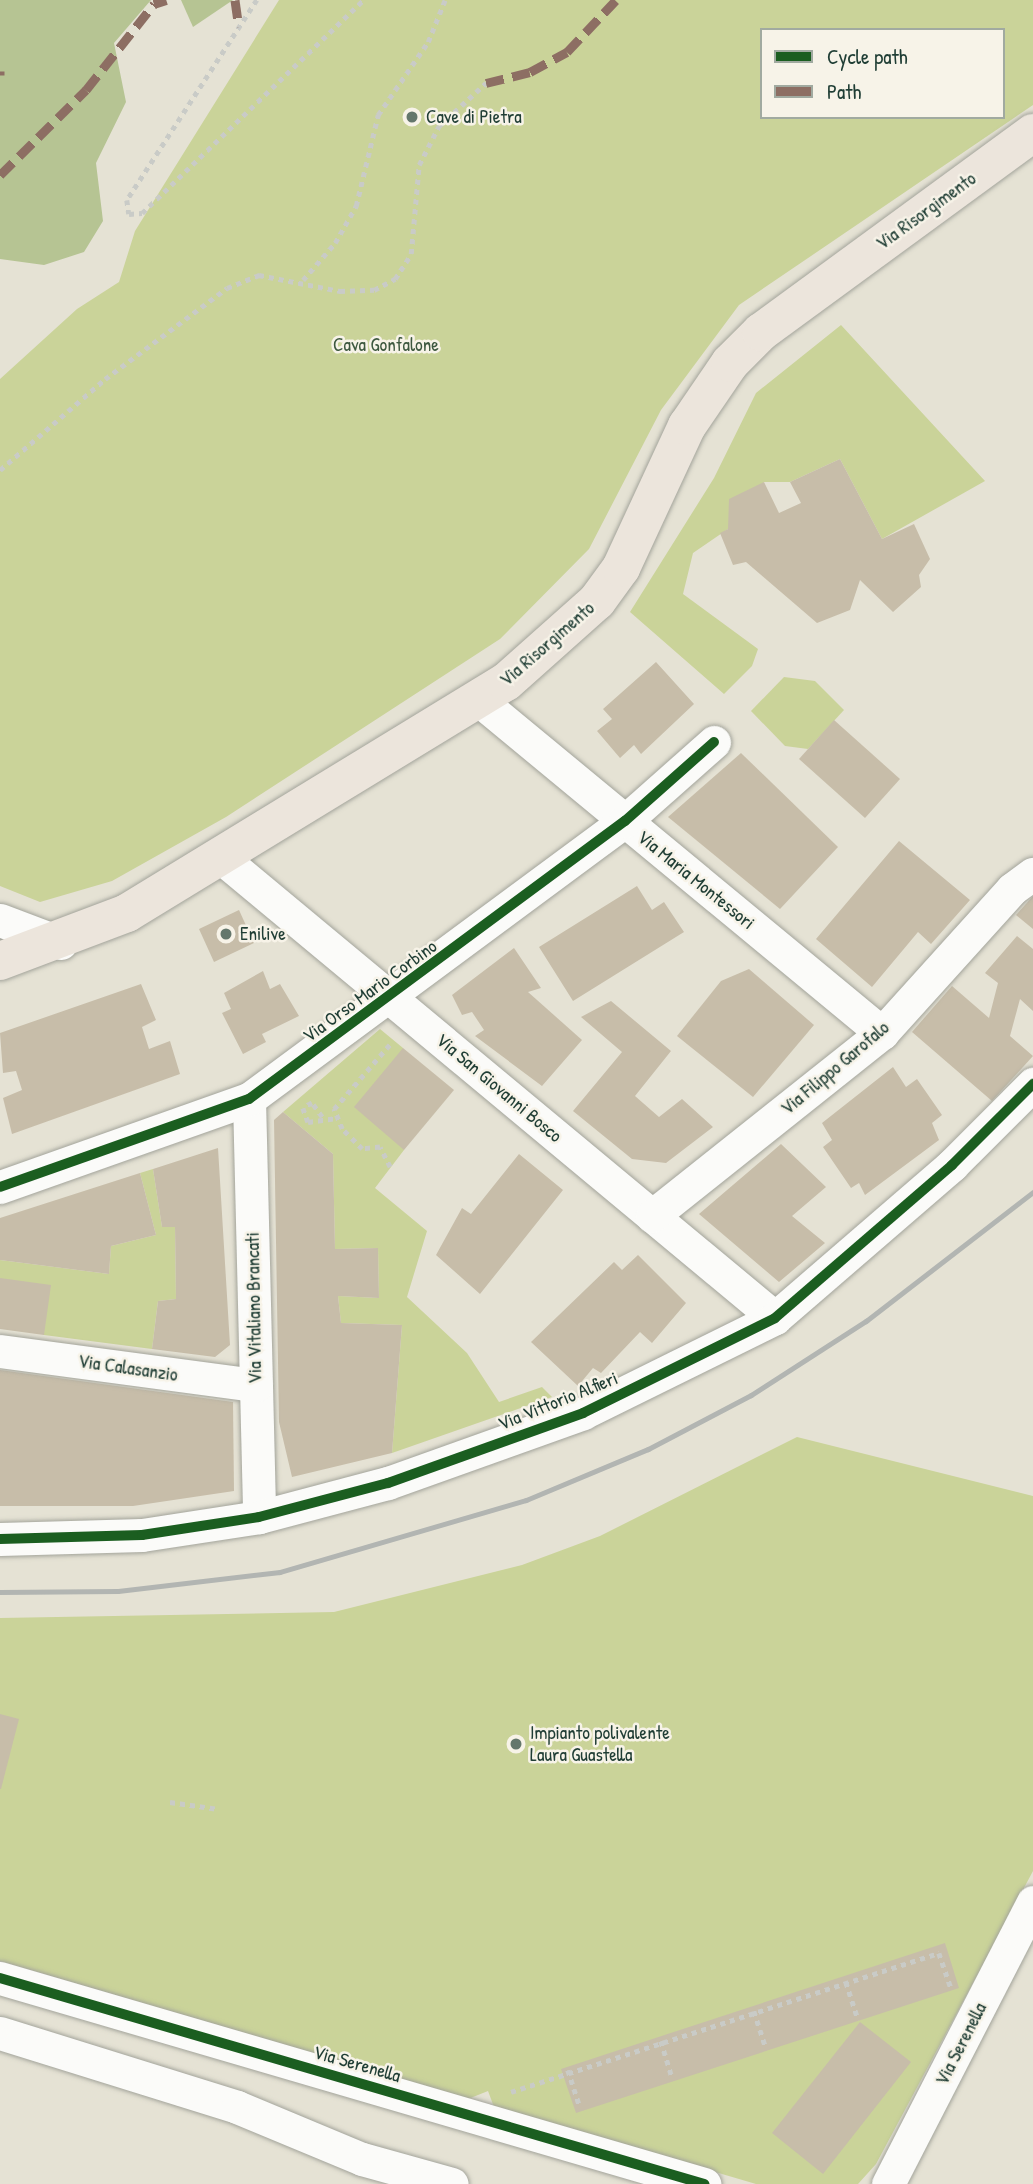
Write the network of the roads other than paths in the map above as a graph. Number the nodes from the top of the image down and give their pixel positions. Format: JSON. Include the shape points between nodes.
{"nodes":[{"id":1,"x":1033,"y":133,"type":"edge"},
{"id":2,"x":479,"y":700,"type":"junction"},
{"id":3,"x":714,"y":742,"type":"dead end"},
{"id":4,"x":625,"y":821,"type":"junction"},
{"id":5,"x":223,"y":859,"type":"junction"},
{"id":6,"x":1033,"y":874,"type":"edge"},
{"id":7,"x":0,"y":920,"type":"edge"},
{"id":8,"x":61,"y":943,"type":"junction"},
{"id":9,"x":0,"y":961,"type":"edge"},
{"id":10,"x":391,"y":999,"type":"junction"},
{"id":11,"x":882,"y":1032,"type":"junction"},
{"id":12,"x":1033,"y":1084,"type":"edge"},
{"id":13,"x":249,"y":1099,"type":"junction"},
{"id":14,"x":0,"y":1186,"type":"edge"},
{"id":15,"x":652,"y":1216,"type":"junction"},
{"id":16,"x":775,"y":1318,"type":"junction"},
{"id":17,"x":0,"y":1351,"type":"edge"},
{"id":18,"x":256,"y":1385,"type":"junction"},
{"id":19,"x":259,"y":1517,"type":"junction"},
{"id":20,"x":0,"y":1539,"type":"edge"},
{"id":21,"x":1033,"y":1902,"type":"edge"},
{"id":22,"x":0,"y":1978,"type":"edge"},
{"id":23,"x":0,"y":2033,"type":"edge"},
{"id":24,"x":452,"y":2184,"type":"edge"},
{"id":25,"x":705,"y":2184,"type":"edge"},
{"id":26,"x":888,"y":2184,"type":"edge"}],
"edges":[{"from":1,"to":2,"type":"main road","name":"Via Risorgimento","via":[[761,332],[730,363],[687,426],[621,568],[597,601]]},
{"from":2,"to":4,"type":"street","name":"Via Maria Montessori"},
{"from":2,"to":5,"type":"main road","name":"Via Risorgimento"},
{"from":3,"to":4,"type":"street","name":"Via Orso Mario Corbino"},
{"from":4,"to":10,"type":"street","name":"Via Orso Mario Corbino"},
{"from":4,"to":11,"type":"street","name":"Via Maria Montessori"},
{"from":5,"to":8,"type":"main road","name":"Via Risorgimento"},
{"from":5,"to":10,"type":"street","name":"Via San Giovanni Bosco"},
{"from":6,"to":11,"type":"street","name":"Via Filippo Garofalo"},
{"from":7,"to":8,"type":"street"},
{"from":8,"to":9,"type":"main road","name":"Via Risorgimento"},
{"from":10,"to":13,"type":"street","name":"Via Orso Mario Corbino"},
{"from":10,"to":15,"type":"street","name":"Via San Giovanni Bosco"},
{"from":11,"to":15,"type":"street","name":"Via Filippo Garofalo"},
{"from":12,"to":16,"type":"street","name":"Via Vittorio Alfieri","via":[[952,1165]]},
{"from":13,"to":14,"type":"street","name":"Via Orso Mario Corbino"},
{"from":13,"to":18,"type":"street","name":"Via Vitaliano Brancati"},
{"from":15,"to":16,"type":"street","name":"Via San Giovanni Bosco"},
{"from":16,"to":19,"type":"street","name":"Via Vittorio Alfieri","via":[[583,1413],[388,1483]]},
{"from":17,"to":18,"type":"street","name":"Via Calasanzio"},
{"from":18,"to":19,"type":"street","name":"Via Vitaliano Brancati"},
{"from":19,"to":20,"type":"street","name":"Via Vittorio Alfieri","via":[[142,1535]]},
{"from":21,"to":26,"type":"street","name":"Via Serenella"},
{"from":22,"to":25,"type":"street","name":"Via Serenella"},
{"from":23,"to":24,"type":"street","via":[[237,2107],[362,2160]]}]}
